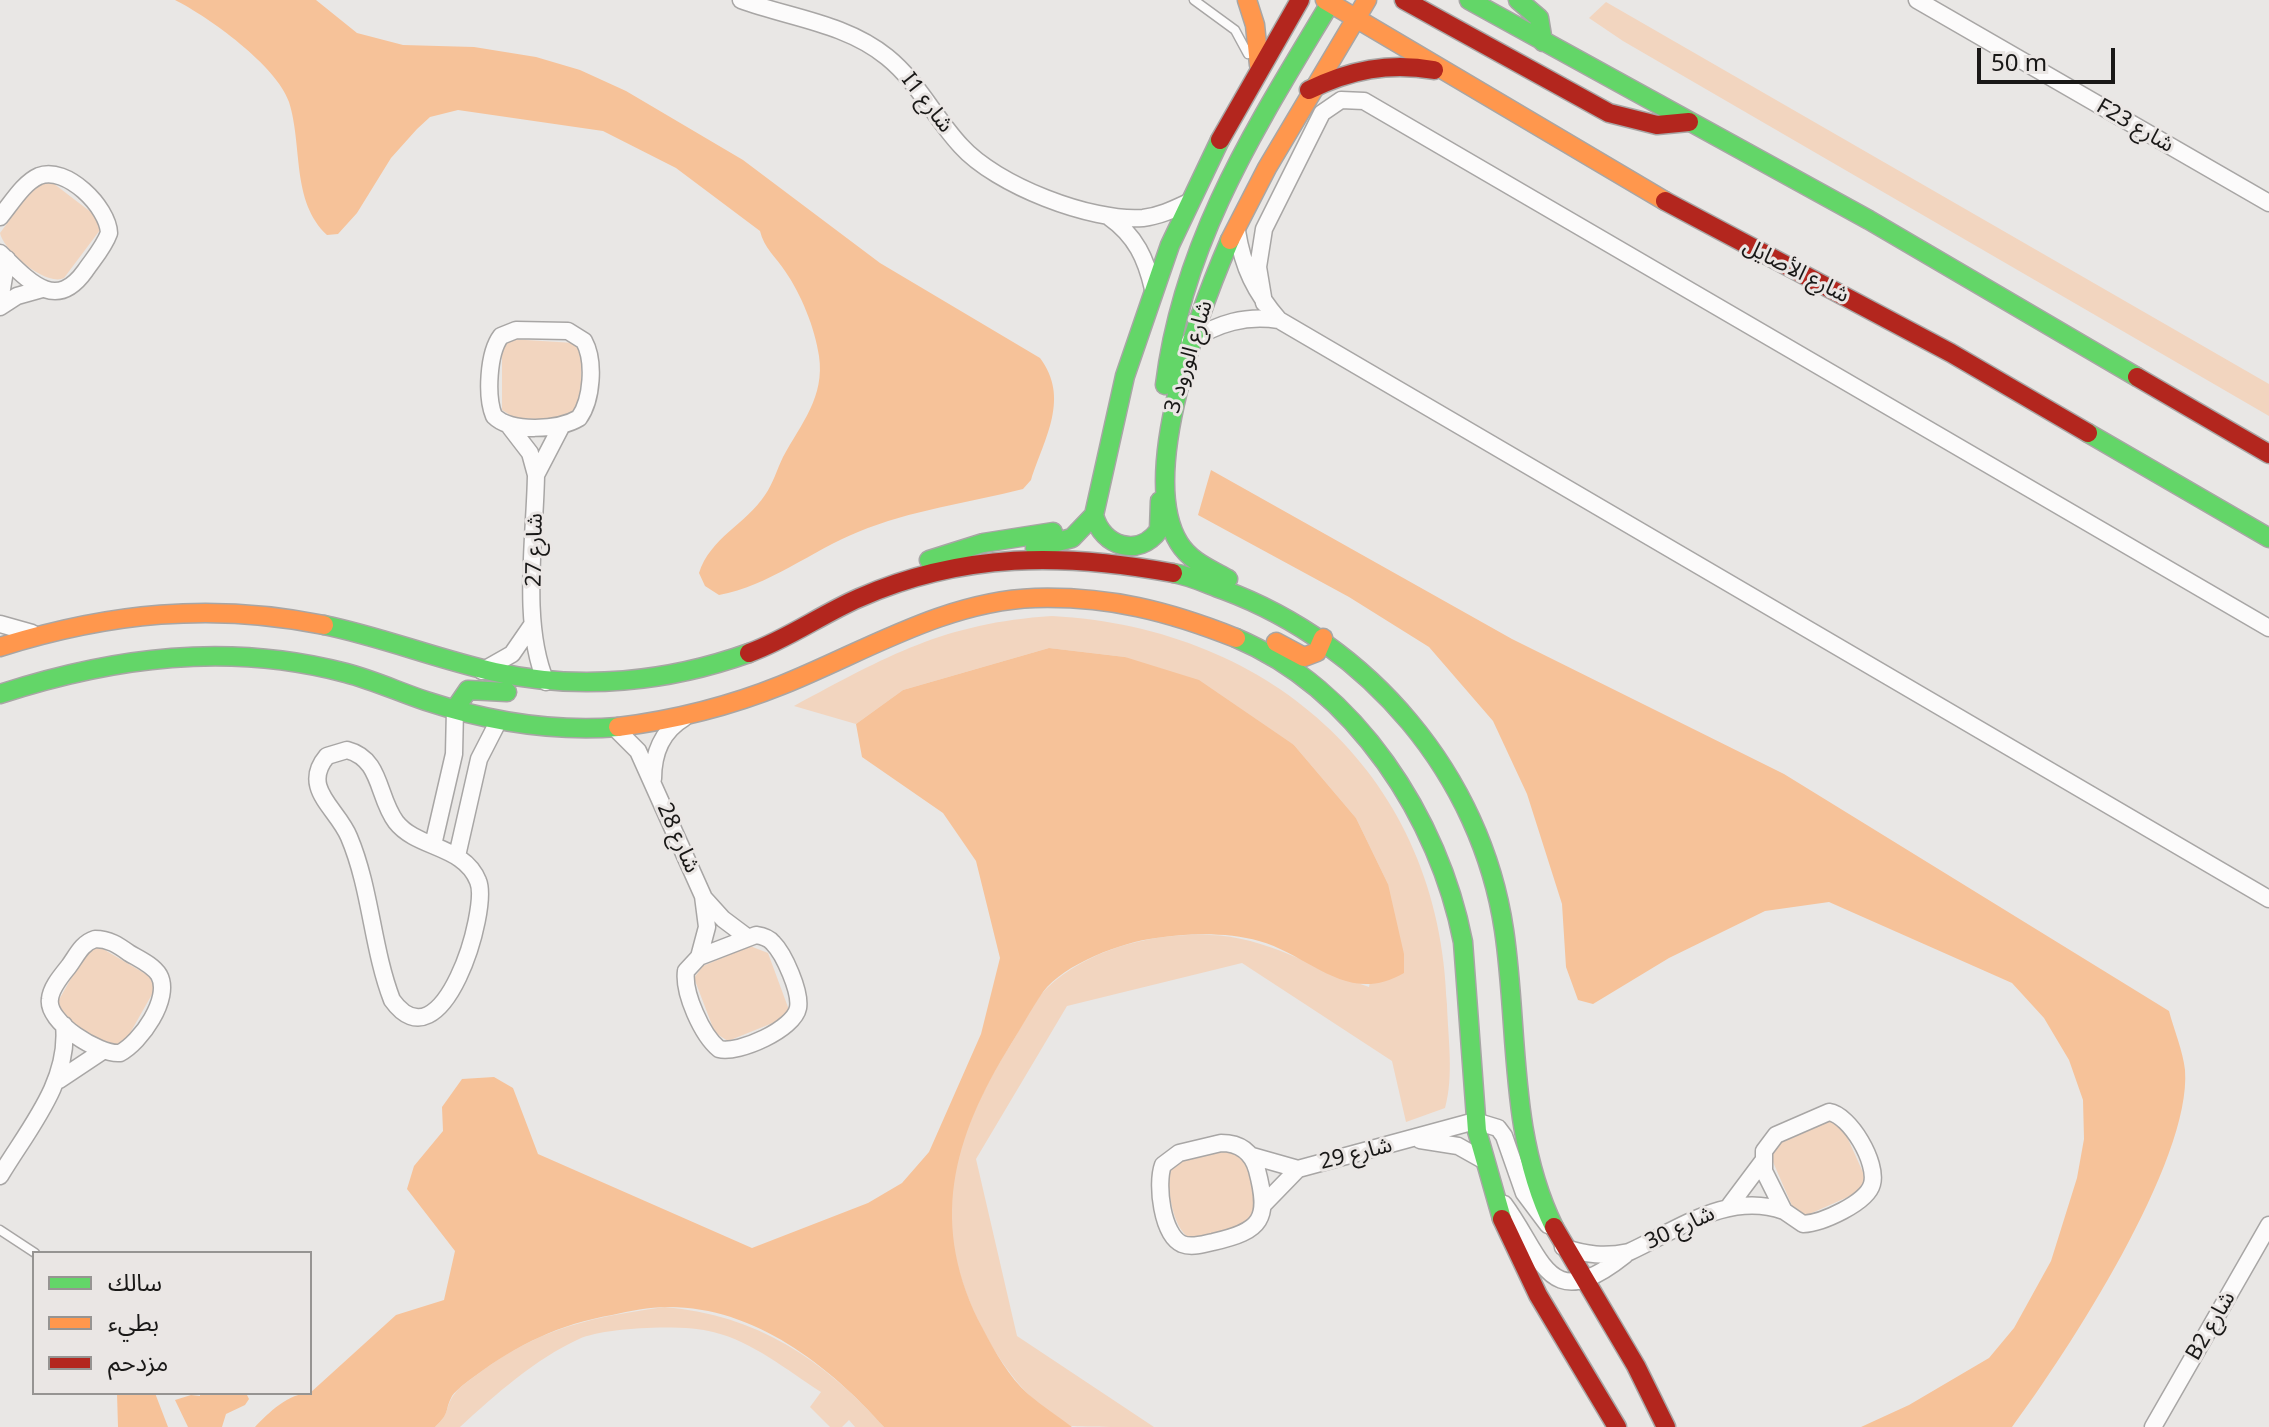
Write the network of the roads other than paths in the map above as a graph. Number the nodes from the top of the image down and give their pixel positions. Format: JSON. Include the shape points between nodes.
{"nodes":[{"id":1,"x":741,"y":0,"type":"edge"},
{"id":2,"x":1194,"y":0,"type":"edge"},
{"id":3,"x":1247,"y":0,"type":"edge"},
{"id":4,"x":1300,"y":0,"type":"edge"},
{"id":5,"x":1356,"y":0,"type":"edge"},
{"id":6,"x":1367,"y":0,"type":"edge"},
{"id":7,"x":1404,"y":0,"type":"edge"},
{"id":8,"x":1469,"y":0,"type":"edge"},
{"id":9,"x":1518,"y":0,"type":"edge"},
{"id":10,"x":1917,"y":0,"type":"edge"},
{"id":11,"x":1329,"y":1,"type":"edge"},
{"id":12,"x":1355,"y":19,"type":"junction"},
{"id":13,"x":1543,"y":42,"type":"junction"},
{"id":14,"x":1256,"y":70,"type":"junction"},
{"id":15,"x":1447,"y":74,"type":"junction"},
{"id":16,"x":1309,"y":90,"type":"junction"},
{"id":17,"x":1689,"y":122,"type":"junction"},
{"id":18,"x":1189,"y":202,"type":"junction"},
{"id":19,"x":2269,"y":203,"type":"edge"},
{"id":20,"x":1108,"y":216,"type":"junction"},
{"id":21,"x":0,"y":217,"type":"edge"},
{"id":22,"x":1237,"y":231,"type":"junction"},
{"id":23,"x":3,"y":256,"type":"edge"},
{"id":24,"x":42,"y":289,"type":"junction"},
{"id":25,"x":1153,"y":289,"type":"junction"},
{"id":26,"x":1264,"y":303,"type":"junction"},
{"id":27,"x":0,"y":304,"type":"edge"},
{"id":28,"x":1279,"y":320,"type":"junction"},
{"id":29,"x":1190,"y":341,"type":"junction"},
{"id":30,"x":562,"y":425,"type":"junction"},
{"id":31,"x":510,"y":427,"type":"junction"},
{"id":32,"x":1166,"y":441,"type":"junction"},
{"id":33,"x":2269,"y":454,"type":"edge"},
{"id":34,"x":536,"y":475,"type":"junction"},
{"id":35,"x":1096,"y":507,"type":"junction"},
{"id":36,"x":2269,"y":538,"type":"edge"},
{"id":37,"x":875,"y":591,"type":"junction"},
{"id":38,"x":1262,"y":604,"type":"junction"},
{"id":39,"x":0,"y":624,"type":"edge"},
{"id":40,"x":532,"y":625,"type":"junction"},
{"id":41,"x":2269,"y":628,"type":"edge"},
{"id":42,"x":1227,"y":632,"type":"junction"},
{"id":43,"x":38,"y":633,"type":"junction"},
{"id":44,"x":1323,"y":638,"type":"junction"},
{"id":45,"x":0,"y":647,"type":"edge"},
{"id":46,"x":481,"y":671,"type":"junction"},
{"id":47,"x":546,"y":682,"type":"junction"},
{"id":48,"x":567,"y":683,"type":"junction"},
{"id":49,"x":0,"y":694,"type":"edge"},
{"id":50,"x":455,"y":709,"type":"junction"},
{"id":51,"x":689,"y":715,"type":"junction"},
{"id":52,"x":499,"y":720,"type":"junction"},
{"id":53,"x":614,"y":727,"type":"junction"},
{"id":54,"x":653,"y":780,"type":"junction"},
{"id":55,"x":433,"y":845,"type":"junction"},
{"id":56,"x":457,"y":856,"type":"junction"},
{"id":57,"x":703,"y":896,"type":"junction"},
{"id":58,"x":2269,"y":899,"type":"edge"},
{"id":59,"x":747,"y":937,"type":"junction"},
{"id":60,"x":699,"y":957,"type":"junction"},
{"id":61,"x":64,"y":1025,"type":"junction"},
{"id":62,"x":101,"y":1052,"type":"junction"},
{"id":63,"x":58,"y":1081,"type":"junction"},
{"id":64,"x":1475,"y":1121,"type":"junction"},
{"id":65,"x":1415,"y":1140,"type":"junction"},
{"id":66,"x":1252,"y":1156,"type":"junction"},
{"id":67,"x":1483,"y":1160,"type":"junction"},
{"id":68,"x":1763,"y":1161,"type":"junction"},
{"id":69,"x":1298,"y":1169,"type":"junction"},
{"id":70,"x":0,"y":1176,"type":"edge"},
{"id":71,"x":1492,"y":1192,"type":"junction"},
{"id":72,"x":1264,"y":1204,"type":"junction"},
{"id":73,"x":1730,"y":1205,"type":"junction"},
{"id":74,"x":1784,"y":1211,"type":"junction"},
{"id":75,"x":2269,"y":1225,"type":"edge"},
{"id":76,"x":0,"y":1230,"type":"edge"},
{"id":77,"x":1558,"y":1239,"type":"junction"},
{"id":78,"x":32,"y":1251,"type":"edge"},
{"id":79,"x":1629,"y":1252,"type":"junction"},
{"id":80,"x":1580,"y":1281,"type":"junction"},
{"id":81,"x":1617,"y":1427,"type":"edge"},
{"id":82,"x":1666,"y":1427,"type":"edge"},
{"id":83,"x":2153,"y":1427,"type":"edge"}],
"edges":[{"from":1,"to":20,"type":"street","name":"I1 شارع","via":[[837,28],[863,41],[909,77],[962,148],[983,166],[1032,192]]},
{"from":2,"to":14,"type":"lane","via":[[1235,30]]},
{"from":3,"to":14,"type":"street","via":[[1255,25]]},
{"from":4,"to":14,"type":"street"},
{"from":5,"to":12,"type":"street"},
{"from":6,"to":12,"type":"street","name":"شارع الورود 3"},
{"from":7,"to":17,"type":"street","via":[[1609,113],[1657,125]]},
{"from":8,"to":13,"type":"street"},
{"from":9,"to":13,"type":"street","via":[[1539,18]]},
{"from":10,"to":19,"type":"street","name":"F23 شارع"},
{"from":11,"to":12,"type":"street","name":"شارع الأصايل"},
{"from":11,"to":32,"type":"street","via":[[1250,142],[1193,265],[1170,340]]},
{"from":12,"to":15,"type":"street","name":"شارع الأصايل"},
{"from":12,"to":16,"type":"street","name":"شارع الورود 3"},
{"from":13,"to":17,"type":"street"},
{"from":14,"to":18,"type":"street"},
{"from":15,"to":16,"type":"street","via":[[1393,65],[1366,68]]},
{"from":15,"to":36,"type":"street","name":"شارع الأصايل","via":[[1680,210],[1951,353]]},
{"from":16,"to":22,"type":"street","name":"شارع الورود 3"},
{"from":17,"to":33,"type":"street","via":[[1869,220]]},
{"from":18,"to":20,"type":"street","name":"I1 شارع","via":[[1147,218]]},
{"from":18,"to":25,"type":"street"},
{"from":20,"to":25,"type":"street","name":"I1 شارع","via":[[1138,246]]},
{"from":21,"to":24,"type":"street","via":[[28,183],[44,174],[61,176],[105,212],[105,243],[74,286],[64,291]]},
{"from":22,"to":26,"type":"street","via":[[1246,272]]},
{"from":22,"to":29,"type":"street","name":"شارع الورود 3"},
{"from":23,"to":24,"type":"street"},
{"from":23,"to":27,"type":"street"},
{"from":24,"to":27,"type":"street"},
{"from":25,"to":35,"type":"street","via":[[1125,376]]},
{"from":26,"to":28,"type":"street"},
{"from":26,"to":41,"type":"street","via":[[1258,267],[1264,229],[1322,113],[1341,100],[1364,101]]},
{"from":28,"to":29,"type":"street","via":[[1224,323]]},
{"from":28,"to":58,"type":"street"},
{"from":29,"to":32,"type":"street","name":"شارع الورود 3"},
{"from":30,"to":31,"type":"street"},
{"from":30,"to":31,"type":"street","name":"شارع 27","via":[[585,410],[589,350],[568,331],[516,330],[496,343],[490,397],[494,416]]},
{"from":30,"to":34,"type":"street","name":"شارع 27"},
{"from":31,"to":34,"type":"street","name":"شارع 27","via":[[530,453]]},
{"from":32,"to":35,"type":"street","via":[[1156,536],[1137,545],[1116,544],[1099,534]]},
{"from":32,"to":38,"type":"street","name":"شارع الورود 3","via":[[1167,507],[1179,543],[1191,558]]},
{"from":34,"to":40,"type":"street","name":"شارع 27"},
{"from":35,"to":37,"type":"street","via":[[1049,534],[944,554]]},
{"from":37,"to":38,"type":"street","via":[[961,566],[1022,558],[1084,558],[1205,581]]},
{"from":37,"to":48,"type":"street","via":[[722,663],[657,676]]},
{"from":38,"to":44,"type":"street"},
{"from":39,"to":43,"type":"street"},
{"from":40,"to":46,"type":"street","via":[[512,654]]},
{"from":40,"to":47,"type":"street","name":"شارع 27"},
{"from":42,"to":44,"type":"street","via":[[1256,634],[1304,657],[1317,652]]},
{"from":42,"to":51,"type":"street","via":[[1181,614],[1095,598],[976,605],[920,622],[780,685]]},
{"from":42,"to":64,"type":"street","via":[[1267,652],[1337,707],[1396,774],[1426,824],[1458,914]]},
{"from":43,"to":45,"type":"street"},
{"from":43,"to":46,"type":"street","via":[[164,610],[268,613],[328,625]]},
{"from":44,"to":77,"type":"street","via":[[1362,667],[1417,727],[1461,796],[1483,848],[1509,958],[1519,1109],[1527,1151]]},
{"from":46,"to":47,"type":"street"},
{"from":47,"to":48,"type":"street"},
{"from":48,"to":50,"type":"street","via":[[534,695],[471,688]]},
{"from":49,"to":50,"type":"street","via":[[123,659],[215,652],[346,673]]},
{"from":50,"to":52,"type":"street"},
{"from":50,"to":55,"type":"street","via":[[454,754]]},
{"from":51,"to":53,"type":"street"},
{"from":51,"to":54,"type":"street","name":"شارع 28","via":[[665,735]]},
{"from":52,"to":53,"type":"street"},
{"from":52,"to":56,"type":"street","via":[[479,759]]},
{"from":53,"to":54,"type":"street","name":"شارع 28","via":[[638,751]]},
{"from":54,"to":57,"type":"street","name":"شارع 28"},
{"from":55,"to":56,"type":"street"},
{"from":55,"to":56,"type":"street","via":[[396,823],[373,767],[358,752],[337,751],[320,764],[320,796],[350,839],[387,988],[401,1012],[412,1018],[426,1018],[445,1002],[482,909],[478,879]]},
{"from":57,"to":59,"type":"street","name":"شارع 28"},
{"from":57,"to":60,"type":"street","name":"شارع 28","via":[[707,927]]},
{"from":59,"to":60,"type":"street"},
{"from":59,"to":60,"type":"street","name":"شارع 28","via":[[774,943],[798,1007],[788,1025],[738,1050],[711,1043],[687,990],[686,971]]},
{"from":61,"to":62,"type":"street"},
{"from":61,"to":62,"type":"street","via":[[53,1014],[50,997],[89,941],[110,940],[155,969],[162,984],[161,1000],[135,1042],[120,1053]]},
{"from":61,"to":63,"type":"street","via":[[65,1054]]},
{"from":62,"to":63,"type":"street"},
{"from":63,"to":70,"type":"street"},
{"from":64,"to":65,"type":"street","name":"شارع 29"},
{"from":64,"to":67,"type":"street"},
{"from":64,"to":77,"type":"street","via":[[1498,1128],[1504,1136],[1524,1193]]},
{"from":65,"to":67,"type":"street","name":"شارع 29","via":[[1444,1142]]},
{"from":65,"to":69,"type":"street","name":"شارع 29"},
{"from":66,"to":69,"type":"street","name":"شارع 29"},
{"from":66,"to":72,"type":"street"},
{"from":66,"to":72,"type":"street","name":"شارع 29","via":[[1221,1143],[1170,1157],[1159,1174],[1169,1228],[1179,1243],[1189,1246],[1240,1236],[1257,1224]]},
{"from":67,"to":71,"type":"street"},
{"from":68,"to":73,"type":"street","name":"شارع 30"},
{"from":68,"to":74,"type":"street"},
{"from":68,"to":74,"type":"street","name":"شارع 30","via":[[1776,1135],[1829,1112],[1845,1118],[1871,1165],[1872,1183],[1863,1198],[1811,1224],[1795,1222]]},
{"from":69,"to":72,"type":"street","name":"شارع 29"},
{"from":71,"to":80,"type":"street","via":[[1514,1217],[1544,1271],[1554,1278]]},
{"from":71,"to":81,"type":"street","via":[[1537,1294]]},
{"from":73,"to":74,"type":"street","name":"شارع 30","via":[[1752,1203]]},
{"from":73,"to":79,"type":"street","name":"شارع 30"},
{"from":75,"to":83,"type":"street","name":"B2 شارع"},
{"from":76,"to":78,"type":"lane"},
{"from":77,"to":79,"type":"street","name":"شارع 30","via":[[1595,1256]]},
{"from":77,"to":80,"type":"street"},
{"from":79,"to":80,"type":"street","name":"شارع 30"},
{"from":80,"to":82,"type":"street","via":[[1635,1363]]}]}
